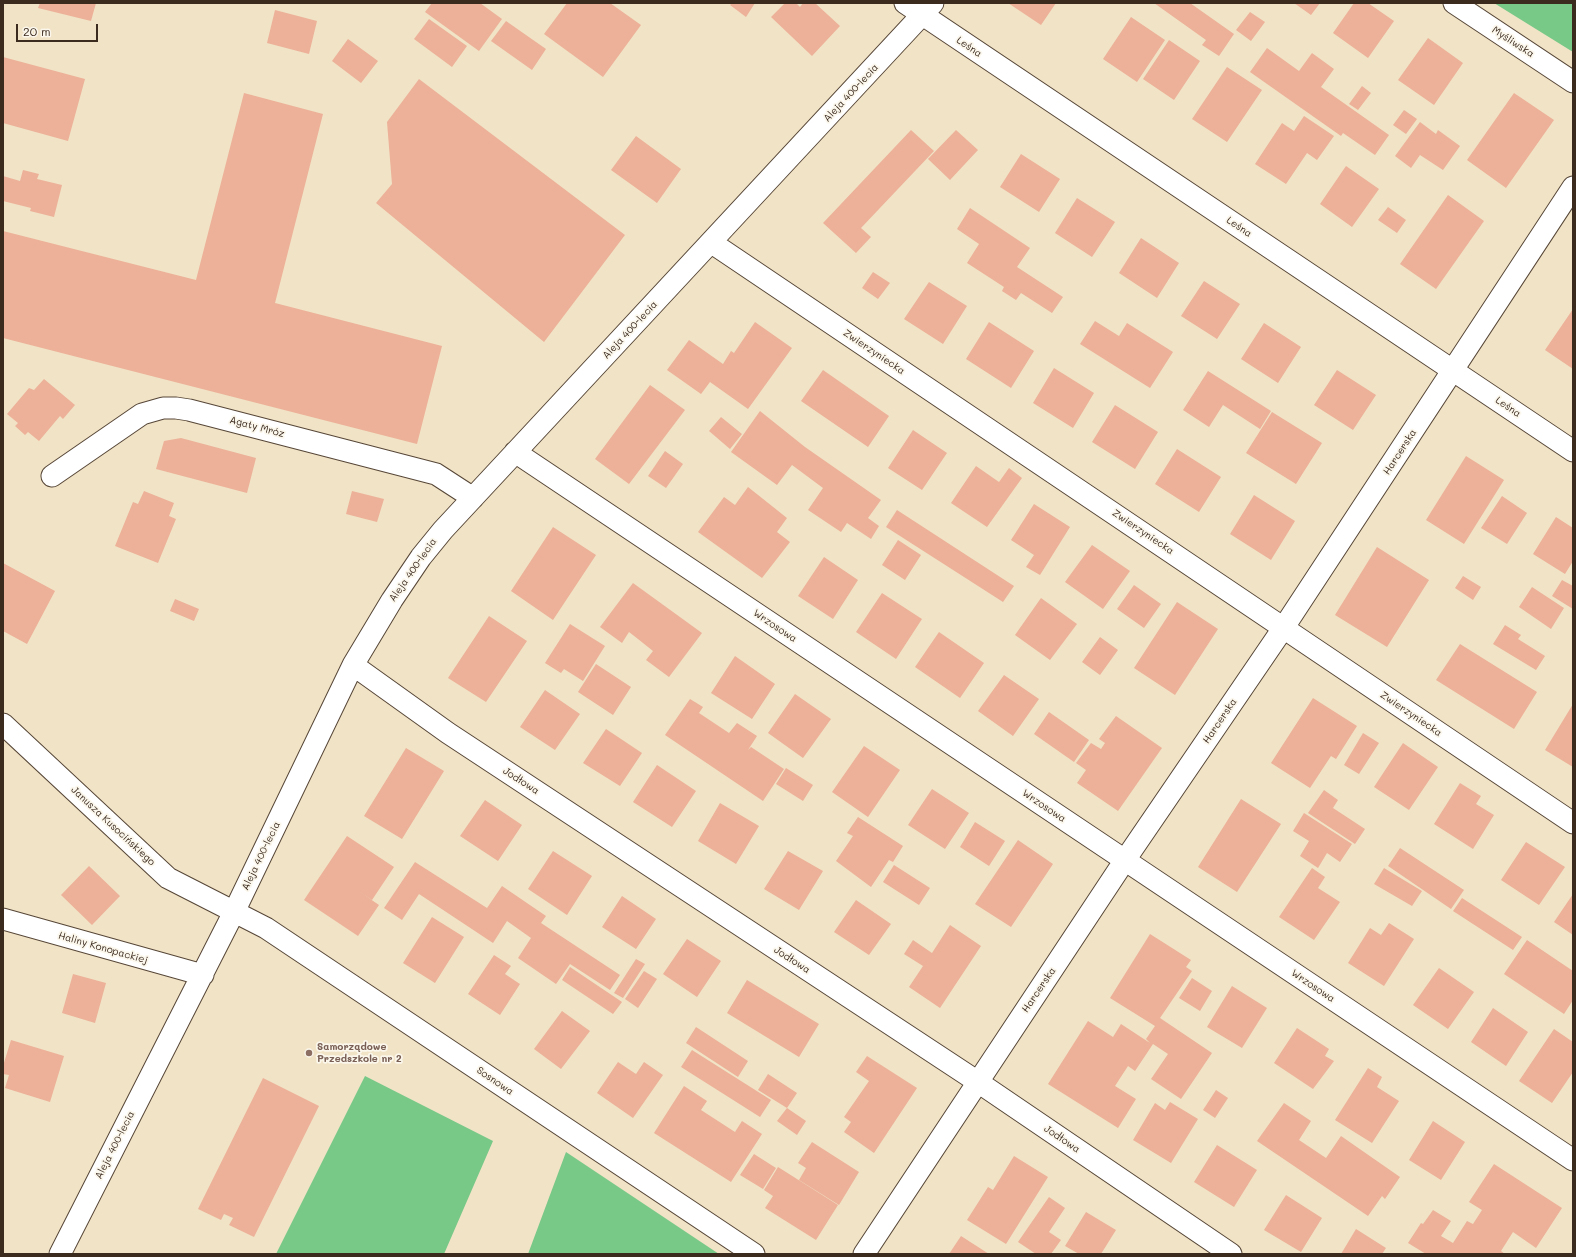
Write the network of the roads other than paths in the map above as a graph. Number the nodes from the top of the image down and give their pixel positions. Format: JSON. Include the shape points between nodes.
{"nodes":[{"id":1,"x":905,"y":3,"type":"edge"},
{"id":2,"x":1454,"y":3,"type":"edge"},
{"id":3,"x":928,"y":9,"type":"edge"},
{"id":4,"x":1573,"y":82,"type":"edge"},
{"id":5,"x":1573,"y":187,"type":"edge"},
{"id":6,"x":712,"y":243,"type":"junction"},
{"id":7,"x":1453,"y":370,"type":"junction"},
{"id":8,"x":1573,"y":451,"type":"edge"},
{"id":9,"x":515,"y":452,"type":"junction"},
{"id":10,"x":52,"y":476,"type":"dead end"},
{"id":11,"x":473,"y":498,"type":"junction"},
{"id":12,"x":1284,"y":627,"type":"junction"},
{"id":13,"x":353,"y":665,"type":"junction"},
{"id":14,"x":3,"y":724,"type":"edge"},
{"id":15,"x":1573,"y":823,"type":"edge"},
{"id":16,"x":1125,"y":860,"type":"junction"},
{"id":17,"x":234,"y":912,"type":"junction"},
{"id":18,"x":3,"y":919,"type":"edge"},
{"id":19,"x":203,"y":975,"type":"junction"},
{"id":20,"x":978,"y":1082,"type":"junction"},
{"id":21,"x":1573,"y":1160,"type":"edge"},
{"id":22,"x":60,"y":1254,"type":"edge"},
{"id":23,"x":754,"y":1254,"type":"edge"},
{"id":24,"x":864,"y":1254,"type":"edge"},
{"id":25,"x":1231,"y":1254,"type":"edge"}],
"edges":[{"from":1,"to":3,"type":"street","name":"Leśna"},
{"from":2,"to":4,"type":"street","name":"Myśliwska"},
{"from":3,"to":6,"type":"street","name":"Aleja 400-lecia"},
{"from":3,"to":7,"type":"street","name":"Leśna"},
{"from":5,"to":7,"type":"street","name":"Harcerska"},
{"from":6,"to":9,"type":"street","name":"Aleja 400-lecia"},
{"from":6,"to":12,"type":"street","name":"Zwierzyniecka"},
{"from":7,"to":8,"type":"street","name":"Leśna"},
{"from":7,"to":12,"type":"street","name":"Harcerska"},
{"from":9,"to":11,"type":"street","name":"Aleja 400-lecia"},
{"from":9,"to":16,"type":"street","name":"Wrzosowa"},
{"from":10,"to":11,"type":"street","name":"Agaty Mróz","via":[[142,414],[163,408],[176,408],[201,412],[436,474]]},
{"from":11,"to":13,"type":"street","name":"Aleja 400-lecia","via":[[421,557]]},
{"from":12,"to":15,"type":"street","name":"Zwierzyniecka"},
{"from":12,"to":16,"type":"street","name":"Harcerska"},
{"from":13,"to":17,"type":"street","name":"Aleja 400-lecia"},
{"from":13,"to":20,"type":"street","name":"Jodłowa","via":[[448,733]]},
{"from":14,"to":17,"type":"street","name":"Janusza Kusocińskiego","via":[[168,878]]},
{"from":16,"to":20,"type":"street","name":"Harcerska"},
{"from":16,"to":21,"type":"street","name":"Wrzosowa"},
{"from":17,"to":19,"type":"street","name":"Aleja 400-lecia"},
{"from":17,"to":23,"type":"street","name":"Sosnowa","via":[[266,928]]},
{"from":18,"to":19,"type":"street","name":"Haliny Konopackiej"},
{"from":19,"to":22,"type":"street","name":"Aleja 400-lecia"},
{"from":20,"to":24,"type":"street","name":"Harcerska"},
{"from":20,"to":25,"type":"street","name":"Jodłowa"}]}
